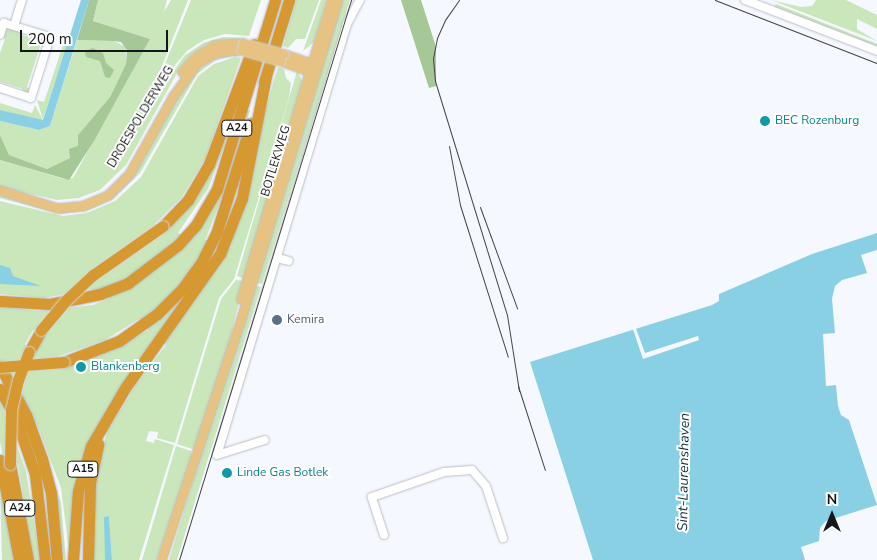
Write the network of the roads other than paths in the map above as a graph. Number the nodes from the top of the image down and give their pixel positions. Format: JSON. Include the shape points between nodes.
{"nodes":[{"id":1,"x":22,"y":0,"type":"edge"},
{"id":2,"x":275,"y":0,"type":"edge"},
{"id":3,"x":289,"y":0,"type":"edge"},
{"id":4,"x":331,"y":0,"type":"edge"},
{"id":5,"x":338,"y":0,"type":"edge"},
{"id":6,"x":360,"y":0,"type":"edge"},
{"id":7,"x":745,"y":0,"type":"edge"},
{"id":8,"x":271,"y":14,"type":"junction"},
{"id":9,"x":14,"y":26,"type":"junction"},
{"id":10,"x":0,"y":35,"type":"edge"},
{"id":11,"x":877,"y":51,"type":"edge"},
{"id":12,"x":313,"y":66,"type":"junction"},
{"id":13,"x":266,"y":76,"type":"junction"},
{"id":14,"x":0,"y":88,"type":"edge"},
{"id":15,"x":3,"y":191,"type":"edge"},
{"id":16,"x":277,"y":258,"type":"junction"},
{"id":17,"x":289,"y":261,"type":"dead end"},
{"id":18,"x":0,"y":301,"type":"edge"},
{"id":19,"x":0,"y":367,"type":"edge"},
{"id":20,"x":125,"y":388,"type":"junction"},
{"id":21,"x":0,"y":389,"type":"edge"},
{"id":22,"x":266,"y":440,"type":"dead end"},
{"id":23,"x":5,"y":462,"type":"edge"},
{"id":24,"x":183,"y":499,"type":"junction"},
{"id":25,"x":384,"y":535,"type":"dead end"},
{"id":26,"x":503,"y":538,"type":"dead end"},
{"id":27,"x":19,"y":560,"type":"edge"},
{"id":28,"x":28,"y":560,"type":"edge"},
{"id":29,"x":46,"y":560,"type":"edge"},
{"id":30,"x":57,"y":560,"type":"edge"},
{"id":31,"x":73,"y":560,"type":"edge"},
{"id":32,"x":88,"y":560,"type":"edge"},
{"id":33,"x":161,"y":560,"type":"edge"},
{"id":34,"x":167,"y":560,"type":"edge"}],
"edges":[{"from":1,"to":9,"type":"street"},
{"from":2,"to":8,"type":"highway","number":"A24"},
{"from":3,"to":13,"type":"highway","number":"A24"},
{"from":4,"to":12,"type":"main road","name":"BOTLEKWEG"},
{"from":5,"to":12,"type":"main road","name":"BOTLEKWEG"},
{"from":6,"to":16,"type":"street","via":[[348,20]]},
{"from":7,"to":11,"type":"street"},
{"from":8,"to":18,"type":"highway","number":"A24","via":[[221,179],[210,203],[188,235],[145,272],[100,294],[50,304]]},
{"from":8,"to":23,"type":"highway","number":"A24","bridge":true,"via":[[253,46],[209,164],[188,200],[163,226],[93,275],[41,330],[18,380]]},
{"from":9,"to":10,"type":"street","via":[[4,23]]},
{"from":9,"to":14,"type":"street","via":[[50,37],[31,98]]},
{"from":12,"to":15,"type":"main road","name":"DROESPOLDERWEG","bridge":true,"via":[[242,47],[214,45],[191,61],[131,163],[103,192],[80,201],[60,203]]},
{"from":12,"to":24,"type":"main road","name":"BOTLEKWEG"},
{"from":13,"to":19,"type":"highway","number":"A24","bridge":true,"via":[[212,241],[182,289],[143,325],[104,348],[64,362]]},
{"from":13,"to":20,"type":"highway","number":"A15","via":[[242,198],[224,245],[212,267]]},
{"from":16,"to":17,"type":"street"},
{"from":16,"to":22,"type":"street","via":[[217,455]]},
{"from":19,"to":30,"type":"highway","via":[[26,414],[42,458],[54,511]]},
{"from":20,"to":31,"type":"highway","number":"A15","via":[[100,426],[87,457],[76,505]]},
{"from":20,"to":32,"type":"highway","number":"A15","via":[[106,423],[94,460],[89,493]]},
{"from":21,"to":29,"type":"highway","via":[[16,419],[34,474]]},
{"from":23,"to":27,"type":"highway"},
{"from":23,"to":28,"type":"highway","number":"A24"},
{"from":24,"to":33,"type":"main road","name":"BOTLEKWEG"},
{"from":24,"to":34,"type":"main road","name":"BOTLEKWEG"},
{"from":25,"to":26,"type":"street","via":[[372,497],[444,472],[472,470],[486,486]]}]}
